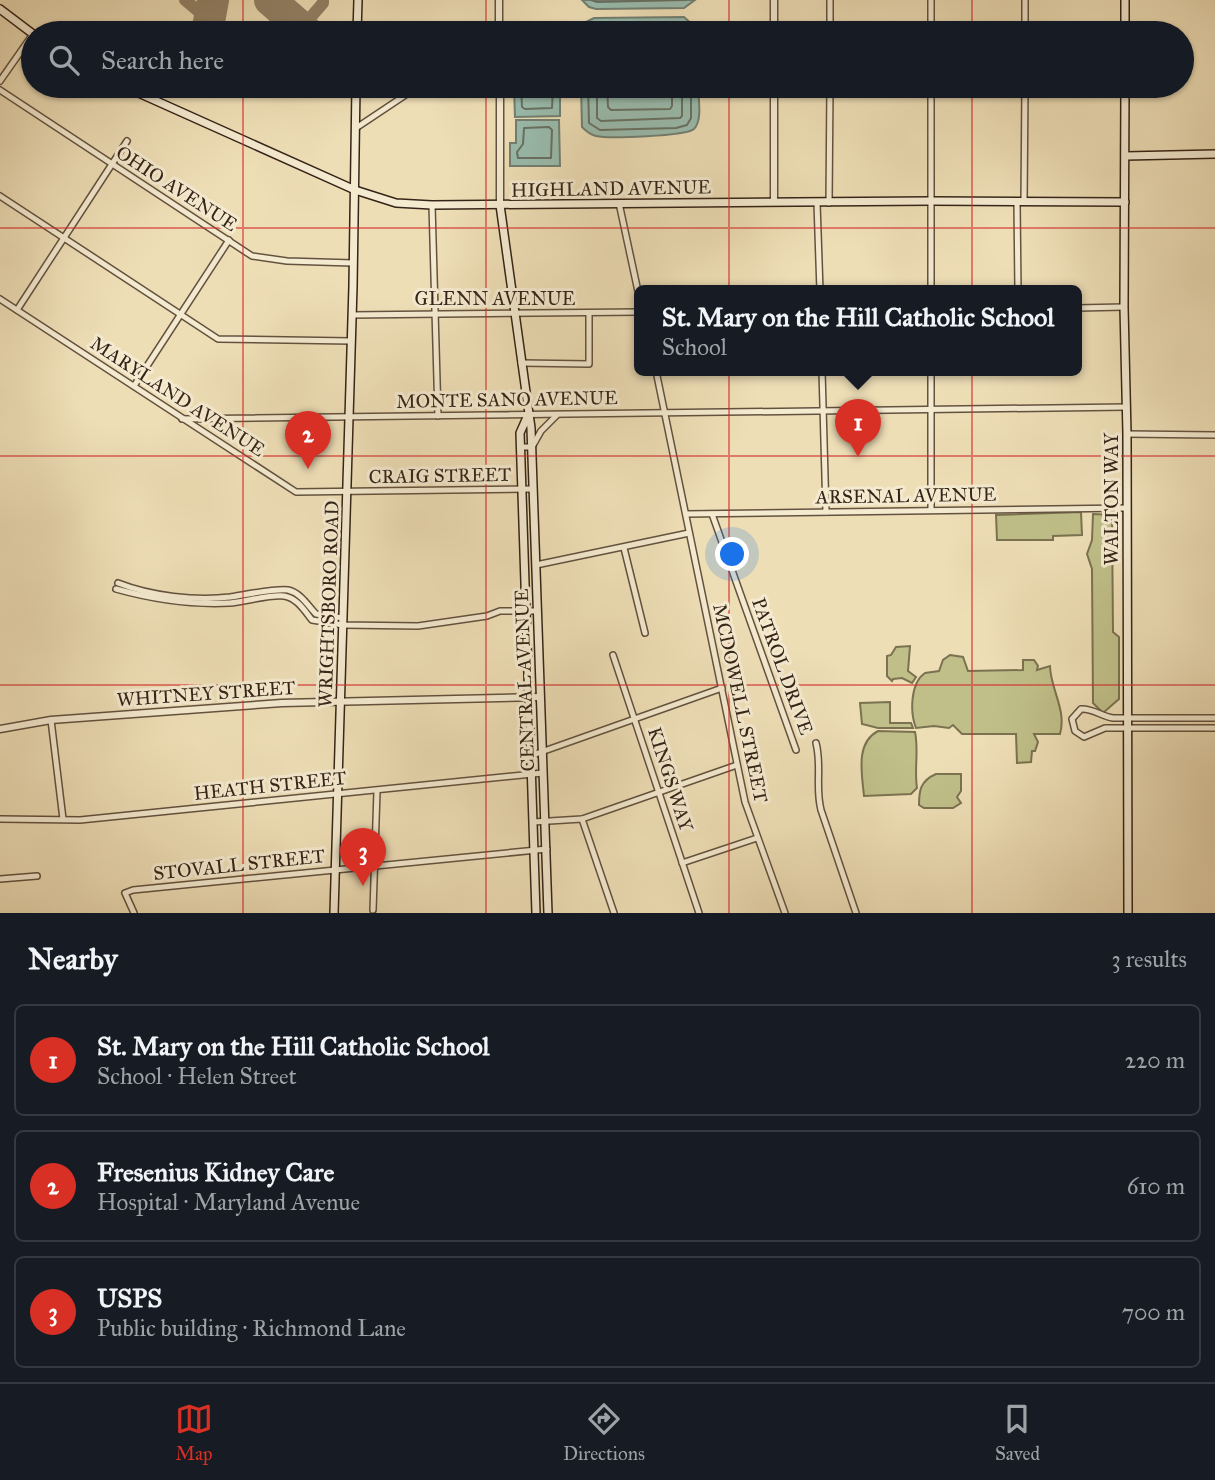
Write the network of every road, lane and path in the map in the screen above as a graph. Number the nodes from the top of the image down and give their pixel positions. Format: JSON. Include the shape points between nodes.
{"nodes":[{"id":1,"x":358,"y":0,"type":"edge"},
{"id":2,"x":499,"y":0,"type":"edge"},
{"id":3,"x":774,"y":0,"type":"edge"},
{"id":4,"x":830,"y":0,"type":"edge"},
{"id":5,"x":931,"y":0,"type":"edge"},
{"id":6,"x":1025,"y":0,"type":"edge"},
{"id":7,"x":1125,"y":0,"type":"edge"},
{"id":8,"x":0,"y":9,"type":"edge"},
{"id":9,"x":357,"y":21,"type":"edge"},
{"id":10,"x":499,"y":21,"type":"edge"},
{"id":11,"x":774,"y":21,"type":"edge"},
{"id":12,"x":830,"y":21,"type":"edge"},
{"id":13,"x":931,"y":21,"type":"edge"},
{"id":14,"x":1025,"y":21,"type":"edge"},
{"id":15,"x":1125,"y":21,"type":"edge"},
{"id":16,"x":21,"y":25,"type":"edge"},
{"id":17,"x":21,"y":51,"type":"edge"},
{"id":18,"x":0,"y":81,"type":"edge"},
{"id":19,"x":0,"y":90,"type":"edge"},
{"id":20,"x":150,"y":98,"type":"edge"},
{"id":21,"x":356,"y":98,"type":"edge"},
{"id":22,"x":401,"y":98,"type":"edge"},
{"id":23,"x":500,"y":98,"type":"edge"},
{"id":24,"x":774,"y":98,"type":"edge"},
{"id":25,"x":830,"y":98,"type":"edge"},
{"id":26,"x":931,"y":98,"type":"edge"},
{"id":27,"x":1025,"y":98,"type":"edge"},
{"id":28,"x":1125,"y":98,"type":"edge"},
{"id":29,"x":356,"y":128,"type":"junction"},
{"id":30,"x":127,"y":141,"type":"dead end"},
{"id":31,"x":1215,"y":154,"type":"edge"},
{"id":32,"x":1126,"y":156,"type":"junction"},
{"id":33,"x":114,"y":164,"type":"junction"},
{"id":34,"x":355,"y":190,"type":"junction"},
{"id":35,"x":0,"y":196,"type":"edge"},
{"id":36,"x":931,"y":201,"type":"junction"},
{"id":37,"x":619,"y":202,"type":"junction"},
{"id":38,"x":774,"y":202,"type":"junction"},
{"id":39,"x":1021,"y":202,"type":"junction"},
{"id":40,"x":1125,"y":202,"type":"junction"},
{"id":41,"x":817,"y":203,"type":"junction"},
{"id":42,"x":830,"y":203,"type":"junction"},
{"id":43,"x":432,"y":205,"type":"junction"},
{"id":44,"x":500,"y":205,"type":"junction"},
{"id":45,"x":65,"y":239,"type":"junction"},
{"id":46,"x":229,"y":240,"type":"junction"},
{"id":47,"x":353,"y":264,"type":"junction"},
{"id":48,"x":637,"y":285,"type":"edge"},
{"id":49,"x":820,"y":285,"type":"edge"},
{"id":50,"x":931,"y":285,"type":"edge"},
{"id":51,"x":1018,"y":285,"type":"edge"},
{"id":52,"x":0,"y":299,"type":"edge"},
{"id":53,"x":1124,"y":307,"type":"junction"},
{"id":54,"x":1082,"y":308,"type":"edge"},
{"id":55,"x":17,"y":310,"type":"junction"},
{"id":56,"x":634,"y":312,"type":"edge"},
{"id":57,"x":589,"y":313,"type":"junction"},
{"id":58,"x":435,"y":314,"type":"junction"},
{"id":59,"x":516,"y":314,"type":"junction"},
{"id":60,"x":352,"y":315,"type":"junction"},
{"id":61,"x":181,"y":316,"type":"junction"},
{"id":62,"x":351,"y":341,"type":"junction"},
{"id":63,"x":521,"y":363,"type":"junction"},
{"id":64,"x":657,"y":376,"type":"edge"},
{"id":65,"x":821,"y":376,"type":"edge"},
{"id":66,"x":931,"y":376,"type":"edge"},
{"id":67,"x":134,"y":387,"type":"junction"},
{"id":68,"x":1126,"y":407,"type":"junction"},
{"id":69,"x":931,"y":410,"type":"junction"},
{"id":70,"x":822,"y":411,"type":"junction"},
{"id":71,"x":558,"y":414,"type":"junction"},
{"id":72,"x":665,"y":414,"type":"junction"},
{"id":73,"x":528,"y":415,"type":"junction"},
{"id":74,"x":438,"y":416,"type":"junction"},
{"id":75,"x":349,"y":417,"type":"junction"},
{"id":76,"x":182,"y":419,"type":"junction"},
{"id":77,"x":1127,"y":434,"type":"junction"},
{"id":78,"x":1215,"y":435,"type":"edge"},
{"id":79,"x":520,"y":447,"type":"junction"},
{"id":80,"x":532,"y":447,"type":"junction"},
{"id":81,"x":521,"y":489,"type":"junction"},
{"id":82,"x":533,"y":489,"type":"junction"},
{"id":83,"x":347,"y":492,"type":"junction"},
{"id":84,"x":1126,"y":508,"type":"junction"},
{"id":85,"x":931,"y":510,"type":"junction"},
{"id":86,"x":826,"y":512,"type":"junction"},
{"id":87,"x":686,"y":514,"type":"junction"},
{"id":88,"x":712,"y":514,"type":"junction"},
{"id":89,"x":689,"y":533,"type":"junction"},
{"id":90,"x":624,"y":548,"type":"junction"},
{"id":91,"x":536,"y":565,"type":"junction"},
{"id":92,"x":117,"y":586,"type":"dead end"},
{"id":93,"x":524,"y":611,"type":"junction"},
{"id":94,"x":537,"y":611,"type":"junction"},
{"id":95,"x":343,"y":622,"type":"junction"},
{"id":96,"x":645,"y":633,"type":"dead end"},
{"id":97,"x":613,"y":655,"type":"dead end"},
{"id":98,"x":722,"y":688,"type":"junction"},
{"id":99,"x":540,"y":697,"type":"junction"},
{"id":100,"x":528,"y":698,"type":"junction"},
{"id":101,"x":341,"y":701,"type":"junction"},
{"id":102,"x":1128,"y":718,"type":"junction"},
{"id":103,"x":1179,"y":718,"type":"junction"},
{"id":104,"x":1215,"y":718,"type":"edge"},
{"id":105,"x":634,"y":719,"type":"junction"},
{"id":106,"x":51,"y":720,"type":"junction"},
{"id":107,"x":1179,"y":728,"type":"junction"},
{"id":108,"x":1215,"y":728,"type":"edge"},
{"id":109,"x":0,"y":729,"type":"edge"},
{"id":110,"x":1128,"y":729,"type":"junction"},
{"id":111,"x":816,"y":743,"type":"dead end"},
{"id":112,"x":544,"y":750,"type":"junction"},
{"id":113,"x":796,"y":750,"type":"dead end"},
{"id":114,"x":530,"y":756,"type":"junction"},
{"id":115,"x":737,"y":765,"type":"junction"},
{"id":116,"x":543,"y":773,"type":"junction"},
{"id":117,"x":530,"y":775,"type":"junction"},
{"id":118,"x":377,"y":790,"type":"junction"},
{"id":119,"x":657,"y":792,"type":"junction"},
{"id":120,"x":338,"y":794,"type":"junction"},
{"id":121,"x":0,"y":819,"type":"edge"},
{"id":122,"x":63,"y":819,"type":"junction"},
{"id":123,"x":582,"y":819,"type":"junction"},
{"id":124,"x":532,"y":822,"type":"junction"},
{"id":125,"x":546,"y":822,"type":"junction"},
{"id":126,"x":757,"y":838,"type":"junction"},
{"id":127,"x":547,"y":849,"type":"junction"},
{"id":128,"x":533,"y":850,"type":"junction"},
{"id":129,"x":682,"y":863,"type":"junction"},
{"id":130,"x":374,"y":867,"type":"junction"},
{"id":131,"x":335,"y":870,"type":"junction"},
{"id":132,"x":37,"y":876,"type":"dead end"},
{"id":133,"x":0,"y":879,"type":"edge"},
{"id":134,"x":373,"y":910,"type":"dead end"},
{"id":135,"x":134,"y":913,"type":"edge"},
{"id":136,"x":334,"y":913,"type":"edge"},
{"id":137,"x":536,"y":913,"type":"edge"},
{"id":138,"x":548,"y":913,"type":"edge"},
{"id":139,"x":614,"y":913,"type":"edge"},
{"id":140,"x":699,"y":913,"type":"edge"},
{"id":141,"x":785,"y":913,"type":"edge"},
{"id":142,"x":856,"y":913,"type":"edge"},
{"id":143,"x":1128,"y":913,"type":"edge"}],
"edges":[{"from":1,"to":9,"type":"main road"},
{"from":2,"to":10,"type":"street"},
{"from":3,"to":11,"type":"street"},
{"from":4,"to":12,"type":"street"},
{"from":5,"to":13,"type":"street"},
{"from":6,"to":14,"type":"street"},
{"from":7,"to":15,"type":"main road"},
{"from":8,"to":16,"type":"main road"},
{"from":17,"to":18,"type":"street"},
{"from":19,"to":33,"type":"street","name":"OHIO AVENUE"},
{"from":20,"to":34,"type":"main road","name":"HIGHLAND AVENUE"},
{"from":21,"to":29,"type":"main road","name":"WRIGHTSBORO ROAD"},
{"from":22,"to":29,"type":"street"},
{"from":23,"to":44,"type":"street","name":"CENTRAL AVENUE"},
{"from":24,"to":38,"type":"street"},
{"from":25,"to":42,"type":"street"},
{"from":26,"to":36,"type":"street"},
{"from":27,"to":39,"type":"street"},
{"from":28,"to":32,"type":"main road","name":"WALTON WAY"},
{"from":29,"to":34,"type":"main road","name":"WRIGHTSBORO ROAD"},
{"from":30,"to":33,"type":"street"},
{"from":31,"to":32,"type":"main road"},
{"from":32,"to":40,"type":"main road","name":"WALTON WAY"},
{"from":33,"to":45,"type":"street"},
{"from":33,"to":46,"type":"street","name":"OHIO AVENUE"},
{"from":34,"to":43,"type":"main road","name":"HIGHLAND AVENUE","via":[[396,203]]},
{"from":34,"to":47,"type":"main road","name":"WRIGHTSBORO ROAD"},
{"from":35,"to":45,"type":"street"},
{"from":36,"to":39,"type":"main road","name":"HIGHLAND AVENUE"},
{"from":36,"to":42,"type":"main road","name":"HIGHLAND AVENUE"},
{"from":36,"to":50,"type":"street"},
{"from":37,"to":38,"type":"main road","name":"HIGHLAND AVENUE"},
{"from":37,"to":44,"type":"main road","name":"HIGHLAND AVENUE"},
{"from":37,"to":48,"type":"street"},
{"from":38,"to":41,"type":"main road","name":"HIGHLAND AVENUE"},
{"from":39,"to":40,"type":"main road","name":"HIGHLAND AVENUE"},
{"from":39,"to":51,"type":"street"},
{"from":40,"to":53,"type":"main road","name":"WALTON WAY"},
{"from":41,"to":42,"type":"main road","name":"HIGHLAND AVENUE"},
{"from":41,"to":49,"type":"street"},
{"from":43,"to":44,"type":"main road","name":"HIGHLAND AVENUE"},
{"from":43,"to":58,"type":"street"},
{"from":44,"to":59,"type":"main road","name":"CENTRAL AVENUE"},
{"from":45,"to":55,"type":"street"},
{"from":45,"to":61,"type":"street"},
{"from":46,"to":47,"type":"street","name":"OHIO AVENUE","via":[[252,256],[268,260]]},
{"from":46,"to":61,"type":"street"},
{"from":47,"to":60,"type":"main road","name":"WRIGHTSBORO ROAD"},
{"from":52,"to":55,"type":"street","name":"MARYLAND AVENUE"},
{"from":53,"to":54,"type":"street"},
{"from":53,"to":68,"type":"main road","name":"WALTON WAY"},
{"from":55,"to":67,"type":"street","name":"MARYLAND AVENUE"},
{"from":56,"to":57,"type":"street","name":"GLENN AVENUE"},
{"from":57,"to":59,"type":"street","name":"GLENN AVENUE"},
{"from":57,"to":63,"type":"street","via":[[589,364]]},
{"from":58,"to":59,"type":"street","name":"GLENN AVENUE"},
{"from":58,"to":60,"type":"street","name":"GLENN AVENUE"},
{"from":58,"to":74,"type":"street"},
{"from":59,"to":63,"type":"main road","name":"CENTRAL AVENUE"},
{"from":60,"to":62,"type":"main road","name":"WRIGHTSBORO ROAD"},
{"from":61,"to":62,"type":"street","via":[[218,339]]},
{"from":61,"to":67,"type":"street"},
{"from":62,"to":75,"type":"main road","name":"WRIGHTSBORO ROAD"},
{"from":63,"to":73,"type":"main road","name":"CENTRAL AVENUE"},
{"from":64,"to":72,"type":"street","name":"MCDOWELL STREET"},
{"from":65,"to":70,"type":"street"},
{"from":66,"to":69,"type":"street"},
{"from":67,"to":76,"type":"street","name":"MARYLAND AVENUE"},
{"from":68,"to":69,"type":"street","name":"MONTE SANO AVENUE"},
{"from":68,"to":77,"type":"main road","name":"WALTON WAY"},
{"from":69,"to":70,"type":"street","name":"MONTE SANO AVENUE"},
{"from":69,"to":85,"type":"street"},
{"from":70,"to":72,"type":"street","name":"MONTE SANO AVENUE"},
{"from":70,"to":86,"type":"street"},
{"from":71,"to":72,"type":"street","name":"MONTE SANO AVENUE"},
{"from":71,"to":73,"type":"street","name":"MONTE SANO AVENUE"},
{"from":71,"to":80,"type":"street"},
{"from":72,"to":87,"type":"street","name":"MCDOWELL STREET"},
{"from":73,"to":74,"type":"street","name":"MONTE SANO AVENUE"},
{"from":73,"to":79,"type":"main road","name":"CENTRAL AVENUE","via":[[520,430]]},
{"from":73,"to":80,"type":"main road","name":"CENTRAL AVENUE"},
{"from":74,"to":75,"type":"street","name":"MONTE SANO AVENUE"},
{"from":75,"to":76,"type":"street","name":"MONTE SANO AVENUE"},
{"from":75,"to":83,"type":"main road","name":"WRIGHTSBORO ROAD"},
{"from":76,"to":83,"type":"street","name":"MARYLAND AVENUE","via":[[296,492]]},
{"from":77,"to":78,"type":"street"},
{"from":77,"to":84,"type":"main road","name":"WALTON WAY"},
{"from":79,"to":80,"type":"street"},
{"from":79,"to":81,"type":"main road","name":"CENTRAL AVENUE"},
{"from":80,"to":82,"type":"main road","name":"CENTRAL AVENUE"},
{"from":81,"to":82,"type":"street","name":"CRAIG STREET"},
{"from":81,"to":83,"type":"street","name":"CRAIG STREET"},
{"from":81,"to":93,"type":"main road","name":"CENTRAL AVENUE"},
{"from":82,"to":91,"type":"main road","name":"CENTRAL AVENUE"},
{"from":83,"to":95,"type":"main road","name":"WRIGHTSBORO ROAD"},
{"from":84,"to":85,"type":"street","name":"ARSENAL AVENUE"},
{"from":84,"to":102,"type":"main road","name":"WALTON WAY"},
{"from":85,"to":86,"type":"street","name":"ARSENAL AVENUE"},
{"from":86,"to":88,"type":"street","name":"ARSENAL AVENUE"},
{"from":87,"to":88,"type":"street","name":"ARSENAL AVENUE"},
{"from":87,"to":89,"type":"street","name":"MCDOWELL STREET"},
{"from":88,"to":113,"type":"street","name":"PATROL DRIVE"},
{"from":89,"to":90,"type":"street"},
{"from":89,"to":98,"type":"street","name":"MCDOWELL STREET"},
{"from":90,"to":91,"type":"street"},
{"from":90,"to":96,"type":"street"},
{"from":91,"to":94,"type":"main road","name":"CENTRAL AVENUE"},
{"from":92,"to":95,"type":"street","via":[[164,599],[213,603],[284,596],[298,602],[312,620]]},
{"from":93,"to":94,"type":"street"},
{"from":93,"to":95,"type":"street","via":[[418,626]]},
{"from":93,"to":100,"type":"main road","name":"CENTRAL AVENUE"},
{"from":94,"to":99,"type":"main road","name":"CENTRAL AVENUE"},
{"from":95,"to":101,"type":"main road","name":"WRIGHTSBORO ROAD"},
{"from":97,"to":105,"type":"street","name":"KINGS WAY"},
{"from":98,"to":105,"type":"street"},
{"from":98,"to":115,"type":"street","name":"MCDOWELL STREET"},
{"from":99,"to":100,"type":"street","name":"WHITNEY STREET"},
{"from":99,"to":112,"type":"main road","name":"CENTRAL AVENUE"},
{"from":100,"to":101,"type":"street","name":"WHITNEY STREET"},
{"from":100,"to":114,"type":"main road","name":"CENTRAL AVENUE"},
{"from":101,"to":106,"type":"street","name":"WHITNEY STREET"},
{"from":101,"to":120,"type":"main road","name":"WRIGHTSBORO ROAD"},
{"from":102,"to":103,"type":"street"},
{"from":102,"to":110,"type":"main road","name":"WALTON WAY"},
{"from":102,"to":110,"type":"street","via":[[1104,717],[1081,709],[1072,719],[1075,731],[1084,737],[1105,728]]},
{"from":103,"to":104,"type":"street"},
{"from":103,"to":107,"type":"street"},
{"from":105,"to":112,"type":"street"},
{"from":105,"to":119,"type":"street","name":"KINGS WAY"},
{"from":106,"to":109,"type":"street","name":"WHITNEY STREET"},
{"from":106,"to":122,"type":"street"},
{"from":107,"to":108,"type":"street"},
{"from":107,"to":110,"type":"street"},
{"from":110,"to":143,"type":"main road","name":"WALTON WAY"},
{"from":111,"to":142,"type":"street","name":"PATROL DRIVE","via":[[818,797]]},
{"from":112,"to":114,"type":"street"},
{"from":112,"to":116,"type":"main road","name":"CENTRAL AVENUE"},
{"from":114,"to":117,"type":"main road","name":"CENTRAL AVENUE"},
{"from":115,"to":119,"type":"street"},
{"from":115,"to":126,"type":"street","name":"MCDOWELL STREET"},
{"from":116,"to":117,"type":"street","name":"HEATH STREET"},
{"from":116,"to":125,"type":"main road","name":"CENTRAL AVENUE"},
{"from":117,"to":118,"type":"street","name":"HEATH STREET"},
{"from":117,"to":124,"type":"main road","name":"CENTRAL AVENUE"},
{"from":118,"to":120,"type":"street","name":"HEATH STREET"},
{"from":118,"to":130,"type":"street"},
{"from":119,"to":123,"type":"street"},
{"from":119,"to":129,"type":"street","name":"KINGS WAY"},
{"from":120,"to":122,"type":"street","name":"HEATH STREET"},
{"from":120,"to":131,"type":"main road","name":"WRIGHTSBORO ROAD"},
{"from":121,"to":122,"type":"street","name":"HEATH STREET"},
{"from":123,"to":125,"type":"street"},
{"from":123,"to":139,"type":"street"},
{"from":124,"to":125,"type":"street"},
{"from":124,"to":128,"type":"main road","name":"CENTRAL AVENUE"},
{"from":125,"to":127,"type":"main road","name":"CENTRAL AVENUE"},
{"from":126,"to":129,"type":"street"},
{"from":126,"to":141,"type":"street","name":"MCDOWELL STREET"},
{"from":127,"to":128,"type":"street","name":"STOVALL STREET"},
{"from":127,"to":138,"type":"main road","name":"CENTRAL AVENUE"},
{"from":128,"to":130,"type":"street","name":"STOVALL STREET"},
{"from":128,"to":137,"type":"main road","name":"CENTRAL AVENUE"},
{"from":129,"to":140,"type":"street","name":"KINGS WAY"},
{"from":130,"to":131,"type":"street","name":"STOVALL STREET"},
{"from":130,"to":134,"type":"street"},
{"from":131,"to":135,"type":"street","name":"STOVALL STREET","via":[[133,890],[125,893]]},
{"from":131,"to":136,"type":"main road","name":"WRIGHTSBORO ROAD"},
{"from":132,"to":133,"type":"street"}]}
